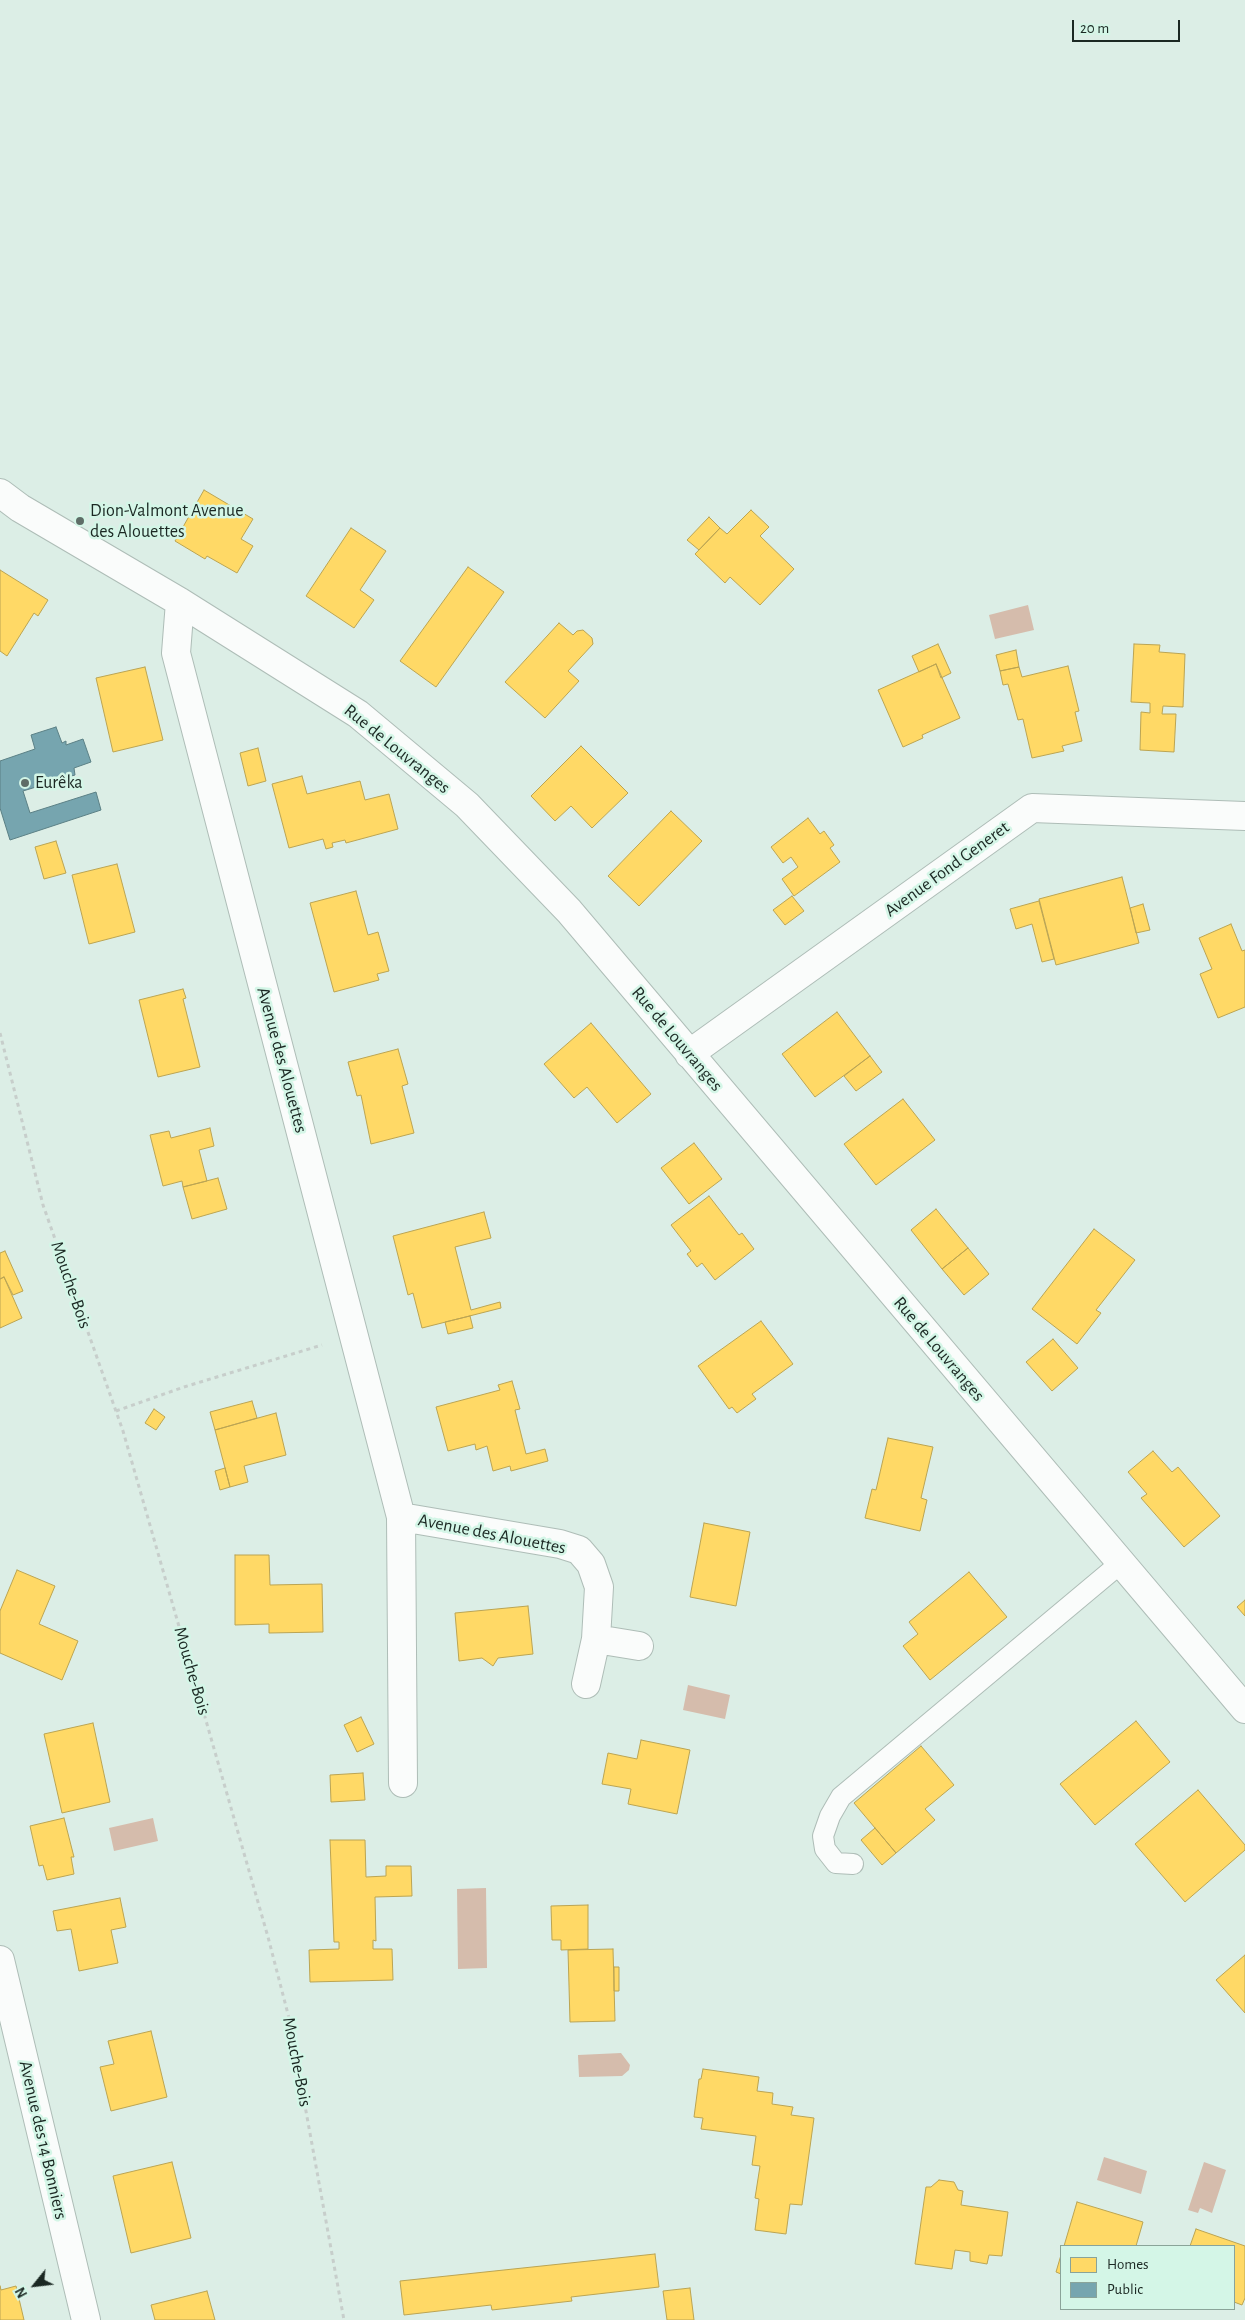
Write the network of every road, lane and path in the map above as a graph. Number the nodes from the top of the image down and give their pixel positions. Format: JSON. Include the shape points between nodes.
{"nodes":[{"id":1,"x":0,"y":493,"type":"edge"},
{"id":2,"x":180,"y":602,"type":"junction"},
{"id":3,"x":1245,"y":816,"type":"edge"},
{"id":4,"x":0,"y":1033,"type":"edge"},
{"id":5,"x":689,"y":1054,"type":"junction"},
{"id":6,"x":354,"y":1336,"type":"junction"},
{"id":7,"x":116,"y":1411,"type":"junction"},
{"id":8,"x":400,"y":1517,"type":"junction"},
{"id":9,"x":1122,"y":1562,"type":"junction"},
{"id":10,"x":596,"y":1639,"type":"junction"},
{"id":11,"x":638,"y":1646,"type":"dead end"},
{"id":12,"x":586,"y":1684,"type":"dead end"},
{"id":13,"x":1245,"y":1709,"type":"edge"},
{"id":14,"x":403,"y":1783,"type":"dead end"},
{"id":15,"x":854,"y":1864,"type":"dead end"},
{"id":16,"x":0,"y":1960,"type":"edge"},
{"id":17,"x":86,"y":2320,"type":"edge"},
{"id":18,"x":344,"y":2320,"type":"edge"}],
"edges":[{"from":1,"to":2,"type":"street","name":"Rue de Louvranges"},
{"from":2,"to":5,"type":"street","name":"Rue de Louvranges","via":[[358,714],[467,805],[569,911]]},
{"from":2,"to":6,"type":"street","name":"Avenue des Alouettes","via":[[176,653]]},
{"from":3,"to":5,"type":"street","name":"Avenue Fond Generet","via":[[1032,808]]},
{"from":4,"to":7,"type":"path","name":"Mouche-Bois","via":[[43,1205]]},
{"from":5,"to":9,"type":"street","name":"Rue de Louvranges"},
{"from":6,"to":7,"type":"path"},
{"from":6,"to":8,"type":"street","name":"Avenue des Alouettes"},
{"from":7,"to":18,"type":"path","name":"Mouche-Bois","via":[[278,1973],[314,2145]]},
{"from":8,"to":10,"type":"street","name":"Avenue des Alouettes","via":[[579,1550],[592,1564],[599,1587]]},
{"from":8,"to":14,"type":"street","name":"Avenue des Alouettes"},
{"from":9,"to":13,"type":"street","name":"Rue de Louvranges"},
{"from":9,"to":15,"type":"lane","via":[[841,1796],[823,1836],[825,1849],[836,1863]]},
{"from":10,"to":11,"type":"street"},
{"from":10,"to":12,"type":"street","name":"Avenue des Alouettes"},
{"from":16,"to":17,"type":"street","name":"Avenue des 14 Bonniers"}]}
